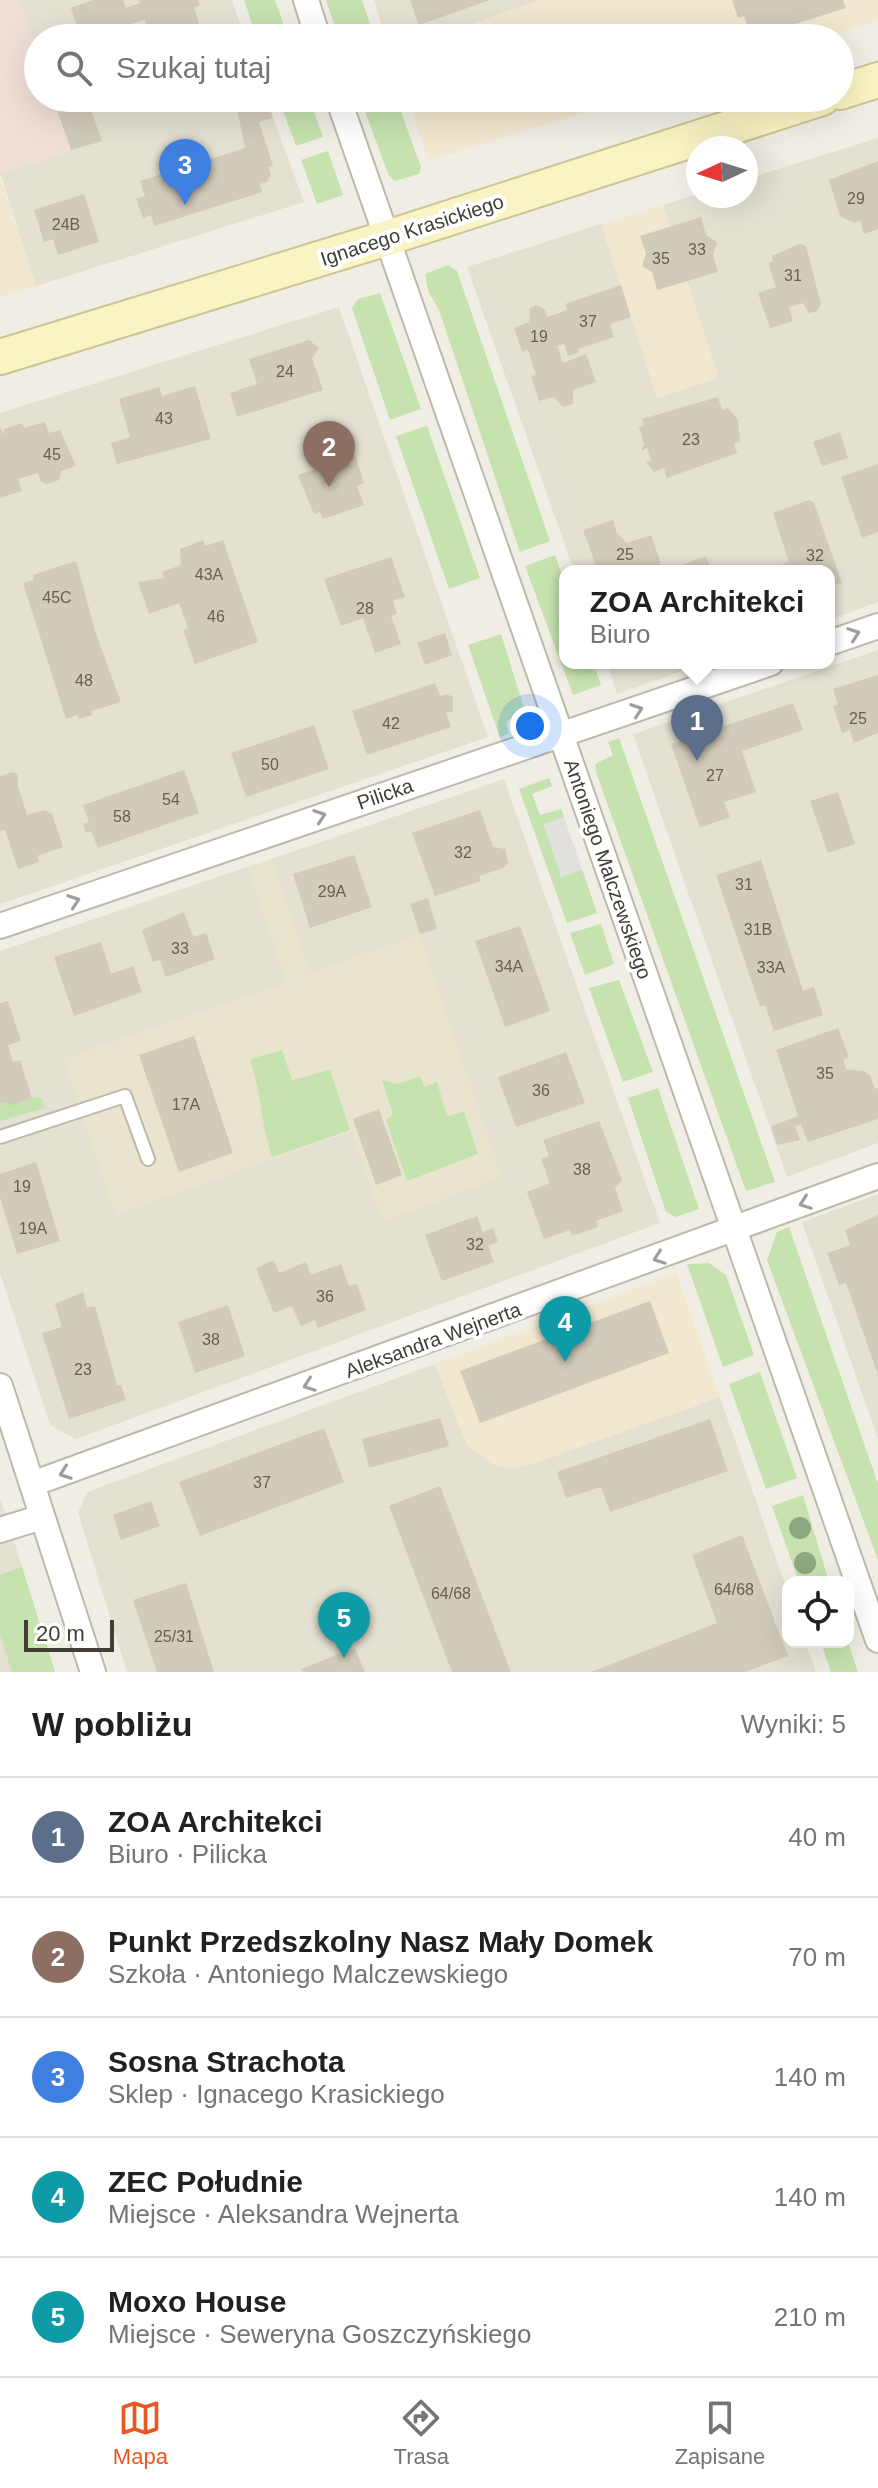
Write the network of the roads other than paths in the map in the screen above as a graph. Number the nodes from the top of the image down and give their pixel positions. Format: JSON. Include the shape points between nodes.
{"nodes":[{"id":1,"x":306,"y":0,"type":"edge"},
{"id":2,"x":314,"y":24,"type":"edge"},
{"id":3,"x":878,"y":80,"type":"edge"},
{"id":4,"x":854,"y":88,"type":"edge"},
{"id":5,"x":343,"y":112,"type":"edge"},
{"id":6,"x":778,"y":112,"type":"edge"},
{"id":7,"x":387,"y":238,"type":"junction"},
{"id":8,"x":0,"y":357,"type":"edge"},
{"id":9,"x":878,"y":626,"type":"edge"},
{"id":10,"x":835,"y":641,"type":"edge"},
{"id":11,"x":753,"y":669,"type":"edge"},
{"id":12,"x":562,"y":734,"type":"junction"},
{"id":13,"x":0,"y":926,"type":"edge"},
{"id":14,"x":0,"y":1137,"type":"edge"},
{"id":15,"x":148,"y":1159,"type":"dead end"},
{"id":16,"x":878,"y":1176,"type":"edge"},
{"id":17,"x":732,"y":1230,"type":"junction"},
{"id":18,"x":0,"y":1386,"type":"edge"},
{"id":19,"x":32,"y":1484,"type":"junction"},
{"id":20,"x":42,"y":1517,"type":"junction"},
{"id":21,"x":0,"y":1530,"type":"edge"},
{"id":22,"x":878,"y":1640,"type":"edge"},
{"id":23,"x":93,"y":1672,"type":"edge"}],
"edges":[{"from":1,"to":2,"type":"street"},
{"from":3,"to":4,"type":"street"},
{"from":5,"to":7,"type":"street","name":"Antoniego Malczewskiego"},
{"from":6,"to":7,"type":"street","name":"Ignacego Krasickiego"},
{"from":7,"to":8,"type":"street","name":"Ignacego Krasickiego"},
{"from":7,"to":12,"type":"street","name":"Antoniego Malczewskiego"},
{"from":10,"to":9,"type":"street","one_way":true},
{"from":12,"to":11,"type":"street","name":"Pilicka","one_way":true},
{"from":13,"to":12,"type":"street","name":"Pilicka","one_way":true},
{"from":12,"to":17,"type":"street","name":"Antoniego Malczewskiego"},
{"from":14,"to":15,"type":"lane","via":[[125,1096]]},
{"from":16,"to":17,"type":"street","name":"Aleksandra Wejnerta","one_way":true},
{"from":17,"to":19,"type":"street","name":"Aleksandra Wejnerta","one_way":true},
{"from":17,"to":22,"type":"street","name":"Antoniego Malczewskiego"},
{"from":18,"to":19,"type":"street"},
{"from":19,"to":20,"type":"street"},
{"from":20,"to":21,"type":"street"},
{"from":20,"to":23,"type":"street"}]}
